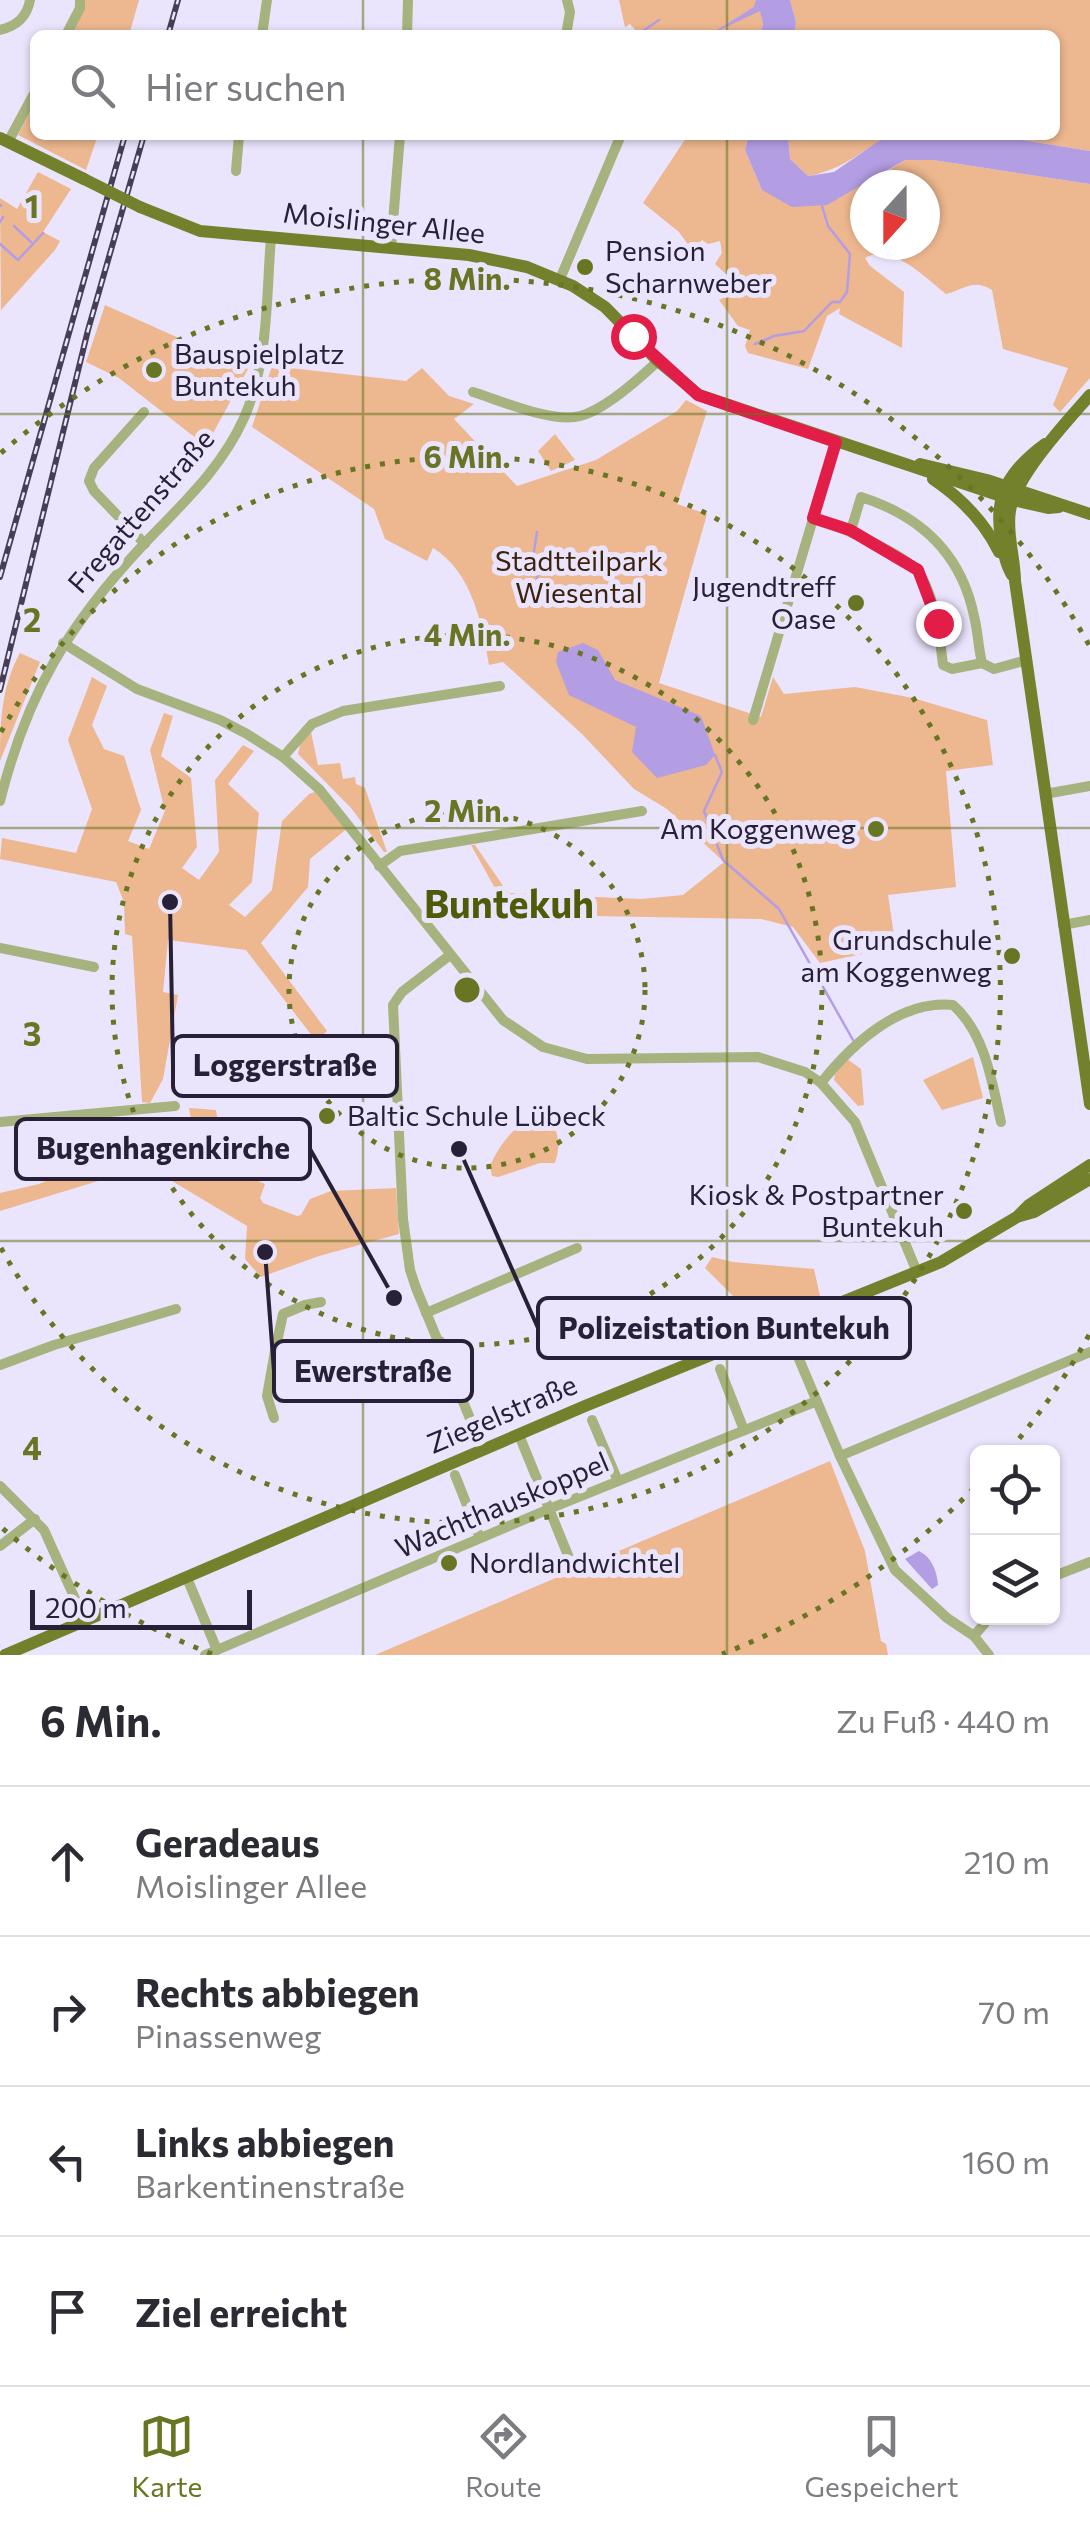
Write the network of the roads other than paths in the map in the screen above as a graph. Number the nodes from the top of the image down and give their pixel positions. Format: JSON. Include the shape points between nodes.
{"nodes":[{"id":1,"x":30,"y":0,"type":"edge"},
{"id":2,"x":80,"y":0,"type":"edge"},
{"id":3,"x":266,"y":0,"type":"edge"},
{"id":4,"x":408,"y":0,"type":"edge"},
{"id":5,"x":567,"y":0,"type":"edge"},
{"id":6,"x":0,"y":30,"type":"edge"},
{"id":7,"x":69,"y":30,"type":"edge"},
{"id":8,"x":263,"y":30,"type":"edge"},
{"id":9,"x":407,"y":30,"type":"edge"},
{"id":10,"x":567,"y":30,"type":"edge"},
{"id":11,"x":30,"y":100,"type":"edge"},
{"id":12,"x":4,"y":140,"type":"edge"},
{"id":13,"x":239,"y":140,"type":"edge"},
{"id":14,"x":400,"y":140,"type":"edge"},
{"id":15,"x":618,"y":140,"type":"edge"},
{"id":16,"x":236,"y":171,"type":"dead end"},
{"id":17,"x":270,"y":237,"type":"junction"},
{"id":18,"x":392,"y":248,"type":"junction"},
{"id":19,"x":560,"y":279,"type":"junction"},
{"id":20,"x":658,"y":361,"type":"junction"},
{"id":21,"x":473,"y":392,"type":"dead end"},
{"id":22,"x":1090,"y":395,"type":"edge"},
{"id":23,"x":144,"y":412,"type":"dead end"},
{"id":24,"x":836,"y":442,"type":"junction"},
{"id":25,"x":908,"y":463,"type":"junction"},
{"id":26,"x":924,"y":472,"type":"junction"},
{"id":27,"x":1006,"y":491,"type":"junction"},
{"id":28,"x":1090,"y":514,"type":"edge"},
{"id":29,"x":813,"y":518,"type":"junction"},
{"id":30,"x":850,"y":530,"type":"junction"},
{"id":31,"x":144,"y":544,"type":"junction"},
{"id":32,"x":1008,"y":567,"type":"junction"},
{"id":33,"x":1015,"y":581,"type":"junction"},
{"id":34,"x":63,"y":643,"type":"junction"},
{"id":35,"x":1027,"y":660,"type":"junction"},
{"id":36,"x":982,"y":663,"type":"junction"},
{"id":37,"x":500,"y":686,"type":"dead end"},
{"id":38,"x":752,"y":720,"type":"dead end"},
{"id":39,"x":284,"y":756,"type":"junction"},
{"id":40,"x":1090,"y":786,"type":"edge"},
{"id":41,"x":1045,"y":794,"type":"junction"},
{"id":42,"x":0,"y":801,"type":"edge"},
{"id":43,"x":642,"y":811,"type":"dead end"},
{"id":44,"x":379,"y":866,"type":"junction"},
{"id":45,"x":1090,"y":920,"type":"edge"},
{"id":46,"x":1063,"y":924,"type":"junction"},
{"id":47,"x":0,"y":948,"type":"edge"},
{"id":48,"x":450,"y":955,"type":"junction"},
{"id":49,"x":94,"y":968,"type":"dead end"},
{"id":50,"x":821,"y":1082,"type":"junction"},
{"id":51,"x":1090,"y":1104,"type":"edge"},
{"id":52,"x":175,"y":1106,"type":"dead end"},
{"id":53,"x":0,"y":1122,"type":"edge"},
{"id":54,"x":1001,"y":1122,"type":"dead end"},
{"id":55,"x":1090,"y":1165,"type":"edge"},
{"id":56,"x":1090,"y":1179,"type":"edge"},
{"id":57,"x":1017,"y":1217,"type":"junction"},
{"id":58,"x":577,"y":1248,"type":"dead end"},
{"id":59,"x":918,"y":1272,"type":"junction"},
{"id":60,"x":321,"y":1302,"type":"dead end"},
{"id":61,"x":176,"y":1309,"type":"dead end"},
{"id":62,"x":426,"y":1313,"type":"junction"},
{"id":63,"x":785,"y":1326,"type":"junction"},
{"id":64,"x":440,"y":1341,"type":"junction"},
{"id":65,"x":275,"y":1351,"type":"junction"},
{"id":66,"x":1090,"y":1352,"type":"edge"},
{"id":67,"x":308,"y":1357,"type":"junction"},
{"id":68,"x":0,"y":1365,"type":"edge"},
{"id":69,"x":272,"y":1368,"type":"junction"},
{"id":70,"x":720,"y":1368,"type":"dead end"},
{"id":71,"x":306,"y":1373,"type":"junction"},
{"id":72,"x":302,"y":1397,"type":"dead end"},
{"id":73,"x":817,"y":1401,"type":"junction"},
{"id":74,"x":274,"y":1418,"type":"dead end"},
{"id":75,"x":592,"y":1420,"type":"dead end"},
{"id":76,"x":744,"y":1430,"type":"junction"},
{"id":77,"x":519,"y":1435,"type":"junction"},
{"id":78,"x":483,"y":1450,"type":"junction"},
{"id":79,"x":840,"y":1456,"type":"junction"},
{"id":80,"x":454,"y":1475,"type":"dead end"},
{"id":81,"x":618,"y":1481,"type":"junction"},
{"id":82,"x":0,"y":1486,"type":"edge"},
{"id":83,"x":549,"y":1509,"type":"junction"},
{"id":84,"x":35,"y":1519,"type":"junction"},
{"id":85,"x":480,"y":1538,"type":"junction"},
{"id":86,"x":0,"y":1546,"type":"edge"},
{"id":87,"x":1090,"y":1562,"type":"edge"},
{"id":88,"x":574,"y":1570,"type":"dead end"},
{"id":89,"x":1060,"y":1573,"type":"edge"},
{"id":90,"x":187,"y":1578,"type":"junction"},
{"id":91,"x":85,"y":1621,"type":"junction"},
{"id":92,"x":983,"y":1625,"type":"edge"},
{"id":93,"x":974,"y":1636,"type":"junction"},
{"id":94,"x":217,"y":1650,"type":"junction"},
{"id":95,"x":5,"y":1655,"type":"edge"},
{"id":96,"x":205,"y":1655,"type":"edge"},
{"id":97,"x":988,"y":1655,"type":"edge"}],
"edges":[{"from":1,"to":6,"type":"street","via":[[18,22]]},
{"from":2,"to":7,"type":"street"},
{"from":3,"to":8,"type":"street"},
{"from":4,"to":9,"type":"street"},
{"from":5,"to":10,"type":"street"},
{"from":11,"to":12,"type":"street"},
{"from":12,"to":17,"type":"main road","name":"Moislinger Allee","bridge":true,"via":[[200,231]]},
{"from":13,"to":16,"type":"street"},
{"from":14,"to":18,"type":"street"},
{"from":15,"to":19,"type":"street"},
{"from":17,"to":18,"type":"main road","name":"Moislinger Allee"},
{"from":17,"to":31,"type":"street","name":"Fregattenstraße","via":[[262,365],[243,420],[214,470]]},
{"from":18,"to":19,"type":"main road","name":"Moislinger Allee","via":[[500,260]]},
{"from":19,"to":20,"type":"main road","name":"Moislinger Allee","via":[[609,310]]},
{"from":20,"to":21,"type":"street","via":[[578,417]]},
{"from":20,"to":24,"type":"main road","name":"Moislinger Allee","via":[[698,395]]},
{"from":22,"to":27,"type":"main road"},
{"from":23,"to":31,"type":"street","via":[[90,481]]},
{"from":24,"to":25,"type":"main road","name":"Moislinger Allee"},
{"from":24,"to":29,"type":"street"},
{"from":25,"to":26,"type":"main road","name":"Moislinger Allee"},
{"from":25,"to":27,"type":"main road","name":"Moislinger Allee"},
{"from":26,"to":27,"type":"main road","name":"Moislinger Allee"},
{"from":26,"to":32,"type":"main road","via":[[958,496]]},
{"from":27,"to":28,"type":"main road","name":"Moislinger Allee","via":[[1048,508]]},
{"from":27,"to":32,"type":"main road","via":[[998,510]]},
{"from":27,"to":33,"type":"main road"},
{"from":29,"to":30,"type":"street"},
{"from":29,"to":38,"type":"street"},
{"from":30,"to":36,"type":"street","via":[[918,570],[947,669]]},
{"from":30,"to":36,"type":"street","via":[[861,497],[890,506],[930,532],[960,570]]},
{"from":31,"to":34,"type":"street","name":"Fregattenstraße"},
{"from":32,"to":33,"type":"main road"},
{"from":33,"to":35,"type":"main road"},
{"from":34,"to":39,"type":"street","via":[[130,686],[220,720]]},
{"from":34,"to":42,"type":"street","name":"Fregattenstraße","via":[[26,722]]},
{"from":35,"to":36,"type":"street","via":[[994,668]]},
{"from":35,"to":41,"type":"main road"},
{"from":37,"to":39,"type":"street","via":[[344,711],[312,724]]},
{"from":39,"to":44,"type":"street","via":[[320,790]]},
{"from":40,"to":41,"type":"street"},
{"from":41,"to":46,"type":"main road"},
{"from":43,"to":44,"type":"street","via":[[400,851]]},
{"from":44,"to":48,"type":"street"},
{"from":45,"to":46,"type":"street"},
{"from":46,"to":51,"type":"main road"},
{"from":47,"to":49,"type":"street"},
{"from":48,"to":50,"type":"street","via":[[503,1020],[555,1052],[587,1058],[758,1057]]},
{"from":48,"to":62,"type":"street","via":[[402,992],[392,1013],[405,1239]]},
{"from":50,"to":54,"type":"street","via":[[882,1025],[953,1005],[978,1042]]},
{"from":50,"to":59,"type":"street","via":[[855,1122]]},
{"from":52,"to":53,"type":"street"},
{"from":55,"to":57,"type":"main road","name":"Ziegelstraße"},
{"from":56,"to":57,"type":"main road","name":"Ziegelstraße"},
{"from":57,"to":59,"type":"main road","name":"Ziegelstraße"},
{"from":58,"to":62,"type":"street"},
{"from":59,"to":63,"type":"main road","name":"Ziegelstraße"},
{"from":60,"to":65,"type":"street","via":[[283,1314]]},
{"from":61,"to":68,"type":"street"},
{"from":62,"to":64,"type":"street"},
{"from":63,"to":73,"type":"street"},
{"from":63,"to":77,"type":"main road","name":"Ziegelstraße"},
{"from":64,"to":67,"type":"street","via":[[366,1366]]},
{"from":64,"to":78,"type":"street"},
{"from":65,"to":67,"type":"street"},
{"from":65,"to":69,"type":"street"},
{"from":66,"to":79,"type":"street"},
{"from":67,"to":71,"type":"street"},
{"from":69,"to":71,"type":"street"},
{"from":69,"to":74,"type":"street","via":[[267,1396]]},
{"from":70,"to":76,"type":"street"},
{"from":71,"to":72,"type":"street"},
{"from":73,"to":76,"type":"street","name":"Wachthauskoppel"},
{"from":73,"to":79,"type":"street"},
{"from":75,"to":81,"type":"street"},
{"from":76,"to":81,"type":"street","name":"Wachthauskoppel"},
{"from":77,"to":78,"type":"main road","name":"Ziegelstraße"},
{"from":77,"to":83,"type":"street"},
{"from":78,"to":90,"type":"main road","name":"Ziegelstraße"},
{"from":79,"to":93,"type":"street","via":[[895,1570]]},
{"from":80,"to":85,"type":"street"},
{"from":81,"to":83,"type":"street","name":"Wachthauskoppel"},
{"from":82,"to":84,"type":"street"},
{"from":83,"to":85,"type":"street","name":"Wachthauskoppel"},
{"from":83,"to":88,"type":"street"},
{"from":84,"to":86,"type":"street"},
{"from":84,"to":91,"type":"street","via":[[56,1550]]},
{"from":85,"to":94,"type":"street","name":"Wachthauskoppel"},
{"from":87,"to":89,"type":"street"},
{"from":90,"to":91,"type":"main road","name":"Ziegelstraße"},
{"from":90,"to":94,"type":"street"},
{"from":91,"to":95,"type":"main road","name":"Ziegelstraße"},
{"from":92,"to":93,"type":"street"},
{"from":93,"to":97,"type":"street"},
{"from":94,"to":96,"type":"street","name":"Wachthauskoppel"}]}
